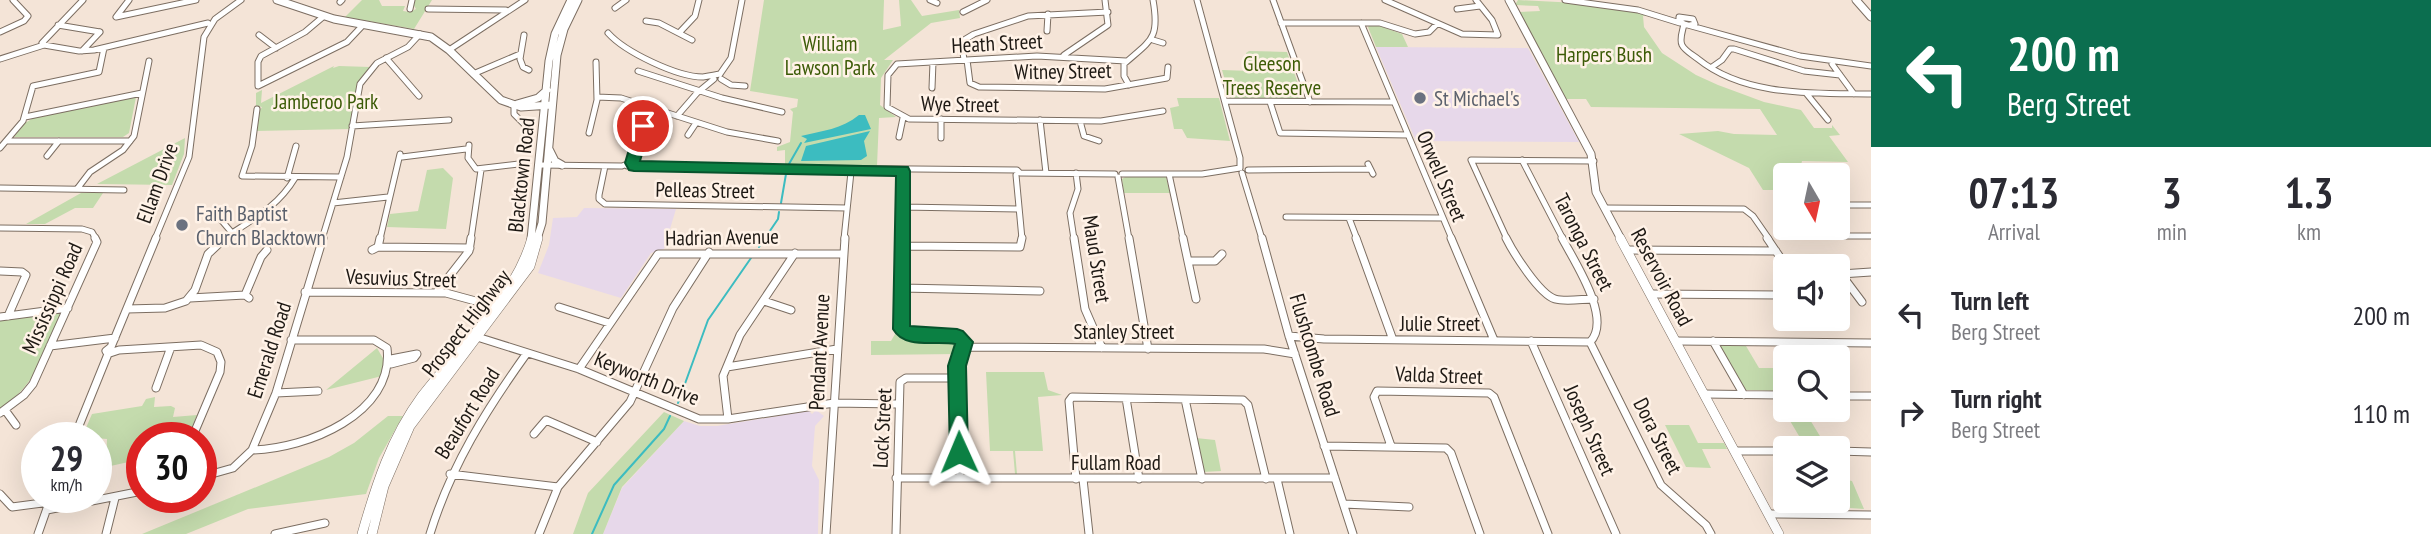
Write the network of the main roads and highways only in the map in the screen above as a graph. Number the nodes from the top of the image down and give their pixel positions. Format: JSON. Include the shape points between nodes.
{"nodes":[{"id":1,"x":571,"y":0,"type":"edge"},
{"id":2,"x":578,"y":0,"type":"edge"},
{"id":3,"x":1501,"y":0,"type":"edge"},
{"id":4,"x":1509,"y":0,"type":"edge"},
{"id":5,"x":1856,"y":0,"type":"edge"},
{"id":6,"x":280,"y":1,"type":"edge"},
{"id":7,"x":1871,"y":17,"type":"edge"},
{"id":8,"x":1525,"y":34,"type":"junction"},
{"id":9,"x":547,"y":90,"type":"junction"},
{"id":10,"x":549,"y":103,"type":"junction"},
{"id":11,"x":516,"y":105,"type":"junction"},
{"id":12,"x":526,"y":107,"type":"junction"},
{"id":13,"x":544,"y":118,"type":"junction"},
{"id":14,"x":549,"y":149,"type":"junction"},
{"id":15,"x":543,"y":165,"type":"junction"},
{"id":16,"x":562,"y":165,"type":"road end"},
{"id":17,"x":474,"y":336,"type":"junction"},
{"id":18,"x":362,"y":534,"type":"edge"},
{"id":19,"x":372,"y":534,"type":"edge"},
{"id":20,"x":1779,"y":534,"type":"edge"}],
"edges":[{"from":1,"to":9,"type":"main road","name":"Prospect Highway","via":[[555,34]]},
{"from":2,"to":10,"type":"main road","name":"Prospect Highway","via":[[561,39]]},
{"from":3,"to":8,"type":"main road","name":"Reservoir Road"},
{"from":4,"to":8,"type":"main road","name":"Reservoir Road"},
{"from":5,"to":7,"type":"main road"},
{"from":6,"to":11,"type":"main road","name":"Blacktown Road","via":[[324,16],[434,38],[501,100]]},
{"from":8,"to":20,"type":"main road","name":"Reservoir Road","via":[[1594,161],[1595,188],[1605,208]]},
{"from":9,"to":10,"type":"main road","name":"Prospect Highway"},
{"from":9,"to":11,"type":"main road"},
{"from":10,"to":11,"type":"main road","name":"Blacktown Road"},
{"from":10,"to":12,"type":"main road","name":"Blacktown Road"},
{"from":10,"to":13,"type":"main road","name":"Blacktown Road"},
{"from":10,"to":14,"type":"main road","name":"Prospect Highway"},
{"from":11,"to":12,"type":"main road","name":"Blacktown Road"},
{"from":12,"to":13,"type":"main road","via":[[540,111]]},
{"from":13,"to":15,"type":"main road","name":"Blacktown Road"},
{"from":14,"to":15,"type":"main road","name":"Prospect Highway"},
{"from":14,"to":16,"type":"main road"},
{"from":15,"to":17,"type":"main road","name":"Blacktown Road","via":[[527,257]]},
{"from":15,"to":17,"type":"main road","name":"Prospect Highway","via":[[542,223],[530,266]]},
{"from":17,"to":18,"type":"main road","name":"Blacktown Road","via":[[421,398],[397,435],[378,478]]},
{"from":17,"to":19,"type":"main road","name":"Prospect Highway","via":[[400,444]]}]}
